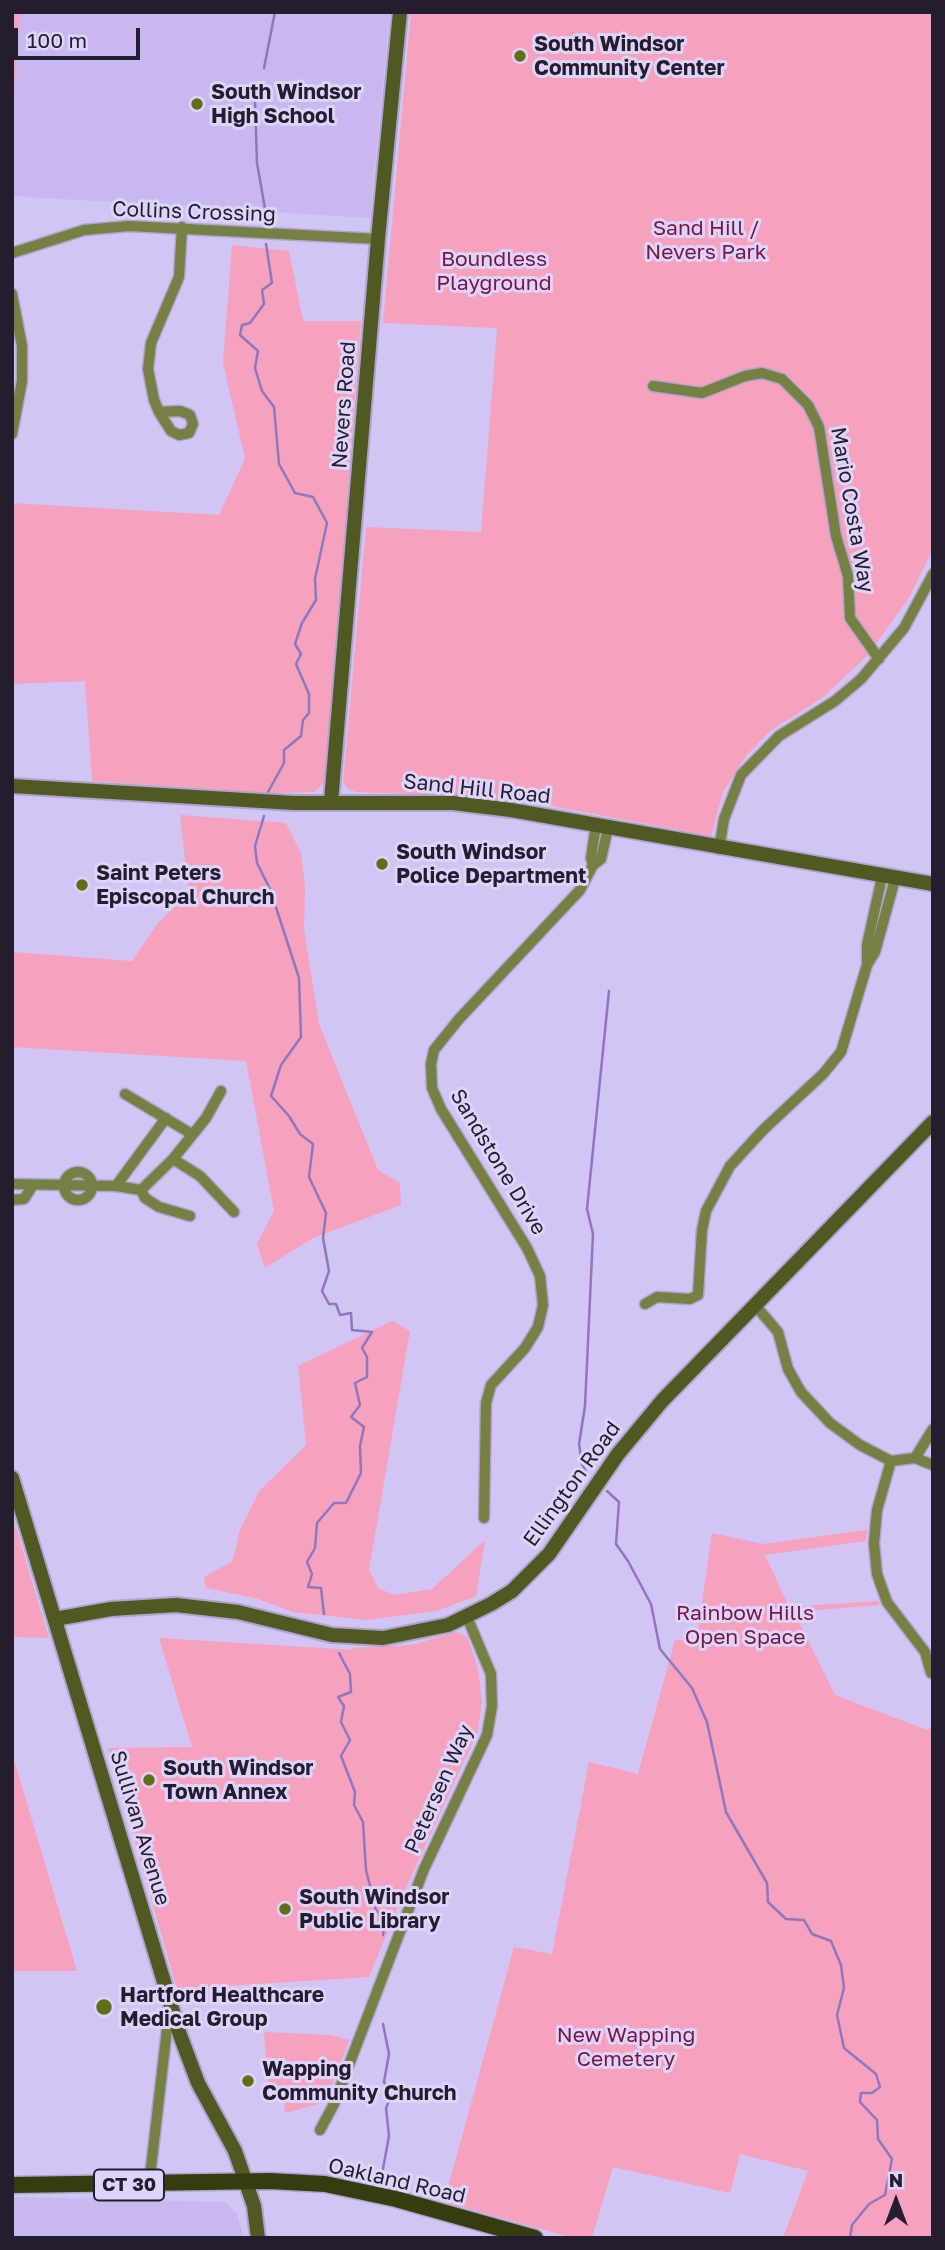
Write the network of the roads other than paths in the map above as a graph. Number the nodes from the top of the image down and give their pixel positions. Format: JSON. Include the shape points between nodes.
{"nodes":[{"id":1,"x":400,"y":12,"type":"edge"},
{"id":2,"x":182,"y":227,"type":"junction"},
{"id":3,"x":378,"y":239,"type":"junction"},
{"id":4,"x":12,"y":253,"type":"edge"},
{"id":5,"x":12,"y":294,"type":"edge"},
{"id":6,"x":653,"y":386,"type":"dead end"},
{"id":7,"x":159,"y":412,"type":"dead end"},
{"id":8,"x":12,"y":434,"type":"edge"},
{"id":9,"x":933,"y":574,"type":"edge"},
{"id":10,"x":879,"y":659,"type":"junction"},
{"id":11,"x":12,"y":786,"type":"edge"},
{"id":12,"x":331,"y":802,"type":"junction"},
{"id":13,"x":602,"y":827,"type":"junction"},
{"id":14,"x":719,"y":849,"type":"junction"},
{"id":15,"x":889,"y":878,"type":"junction"},
{"id":16,"x":933,"y":884,"type":"edge"},
{"id":17,"x":221,"y":1091,"type":"dead end"},
{"id":18,"x":125,"y":1094,"type":"dead end"},
{"id":19,"x":166,"y":1118,"type":"junction"},
{"id":20,"x":933,"y":1122,"type":"edge"},
{"id":21,"x":190,"y":1133,"type":"junction"},
{"id":22,"x":173,"y":1159,"type":"junction"},
{"id":23,"x":12,"y":1174,"type":"edge"},
{"id":24,"x":15,"y":1184,"type":"edge"},
{"id":25,"x":33,"y":1185,"type":"junction"},
{"id":26,"x":62,"y":1185,"type":"junction"},
{"id":27,"x":94,"y":1186,"type":"junction"},
{"id":28,"x":116,"y":1186,"type":"junction"},
{"id":29,"x":141,"y":1190,"type":"junction"},
{"id":30,"x":12,"y":1200,"type":"edge"},
{"id":31,"x":234,"y":1212,"type":"dead end"},
{"id":32,"x":190,"y":1216,"type":"dead end"},
{"id":33,"x":645,"y":1304,"type":"dead end"},
{"id":34,"x":754,"y":1305,"type":"junction"},
{"id":35,"x":933,"y":1429,"type":"edge"},
{"id":36,"x":915,"y":1458,"type":"junction"},
{"id":37,"x":891,"y":1461,"type":"junction"},
{"id":38,"x":933,"y":1465,"type":"edge"},
{"id":39,"x":12,"y":1478,"type":"edge"},
{"id":40,"x":484,"y":1518,"type":"dead end"},
{"id":41,"x":467,"y":1617,"type":"junction"},
{"id":42,"x":55,"y":1619,"type":"junction"},
{"id":43,"x":931,"y":1673,"type":"edge"},
{"id":44,"x":174,"y":2016,"type":"junction"},
{"id":45,"x":320,"y":2130,"type":"dead end"},
{"id":46,"x":247,"y":2182,"type":"junction"},
{"id":47,"x":12,"y":2185,"type":"edge"},
{"id":48,"x":149,"y":2185,"type":"junction"},
{"id":49,"x":258,"y":2238,"type":"edge"},
{"id":50,"x":535,"y":2238,"type":"edge"}],
"edges":[{"from":1,"to":3,"type":"main road","name":"Nevers Road"},
{"from":2,"to":3,"type":"street","name":"Collins Crossing"},
{"from":2,"to":4,"type":"street","name":"Collins Crossing","via":[[84,230]]},
{"from":2,"to":7,"type":"street","via":[[179,277],[151,343],[148,369]]},
{"from":3,"to":12,"type":"main road","name":"Nevers Road"},
{"from":5,"to":8,"type":"street","via":[[22,346],[22,381]]},
{"from":6,"to":10,"type":"street","name":"Mario Costa Way","via":[[702,393],[762,373],[782,379],[808,405],[819,427],[837,540],[848,576],[850,618]]},
{"from":9,"to":10,"type":"street","via":[[904,628]]},
{"from":10,"to":14,"type":"street","via":[[835,701],[779,736],[741,775],[724,819]]},
{"from":11,"to":12,"type":"main road","name":"Sand Hill Road"},
{"from":12,"to":13,"type":"main road","name":"Sand Hill Road","via":[[453,803]]},
{"from":13,"to":14,"type":"main road","name":"Sand Hill Road"},
{"from":13,"to":40,"type":"street","name":"Sandstone Drive","via":[[591,858],[593,865],[580,890],[439,1043],[431,1064],[432,1088],[441,1109],[540,1276],[538,1327],[491,1385],[486,1403]]},
{"from":14,"to":15,"type":"main road","name":"Sand Hill Road"},
{"from":15,"to":16,"type":"main road","name":"Sand Hill Road"},
{"from":15,"to":33,"type":"street","via":[[867,944],[867,965],[841,1052],[730,1166],[704,1221],[698,1295],[657,1297]]},
{"from":17,"to":21,"type":"street","via":[[206,1118]]},
{"from":18,"to":19,"type":"street"},
{"from":19,"to":21,"type":"street"},
{"from":19,"to":28,"type":"street"},
{"from":20,"to":34,"type":"main road","name":"Ellington Road"},
{"from":21,"to":22,"type":"street"},
{"from":22,"to":29,"type":"street"},
{"from":22,"to":31,"type":"street","via":[[200,1176]]},
{"from":23,"to":24,"type":"street"},
{"from":24,"to":25,"type":"street"},
{"from":25,"to":26,"type":"street"},
{"from":25,"to":30,"type":"street","via":[[24,1199]]},
{"from":26,"to":27,"type":"street"},
{"from":26,"to":27,"type":"street","via":[[71,1199],[78,1201]]},
{"from":26,"to":27,"type":"street","via":[[79,1170],[88,1174]]},
{"from":27,"to":28,"type":"street"},
{"from":28,"to":29,"type":"street"},
{"from":29,"to":32,"type":"street","via":[[159,1207]]},
{"from":34,"to":37,"type":"street","via":[[779,1332],[788,1369],[801,1392],[830,1423]]},
{"from":34,"to":41,"type":"main road","name":"Ellington Road","via":[[640,1425],[540,1564],[512,1591]]},
{"from":35,"to":36,"type":"street"},
{"from":36,"to":37,"type":"street"},
{"from":36,"to":38,"type":"street"},
{"from":37,"to":43,"type":"street","via":[[877,1510],[877,1574],[887,1602],[925,1652]]},
{"from":39,"to":42,"type":"main road","name":"Sullivan Avenue"},
{"from":41,"to":42,"type":"main road","name":"Ellington Road","via":[[430,1630],[383,1638],[332,1635],[238,1612],[176,1605]]},
{"from":41,"to":45,"type":"street","name":"Petersen Way","via":[[491,1674],[487,1735],[424,1869]]},
{"from":42,"to":44,"type":"main road","name":"Sullivan Avenue"},
{"from":44,"to":46,"type":"main road","name":"Sullivan Avenue","via":[[198,2083]]},
{"from":44,"to":48,"type":"street","via":[[167,2029]]},
{"from":46,"to":48,"type":"main road","number":"CT 30"},
{"from":46,"to":49,"type":"main road","name":"Sullivan Avenue"},
{"from":46,"to":50,"type":"main road","name":"Oakland Road","number":"CT 30","via":[[325,2184],[368,2192]]},
{"from":47,"to":48,"type":"main road","number":"CT 30"}]}
